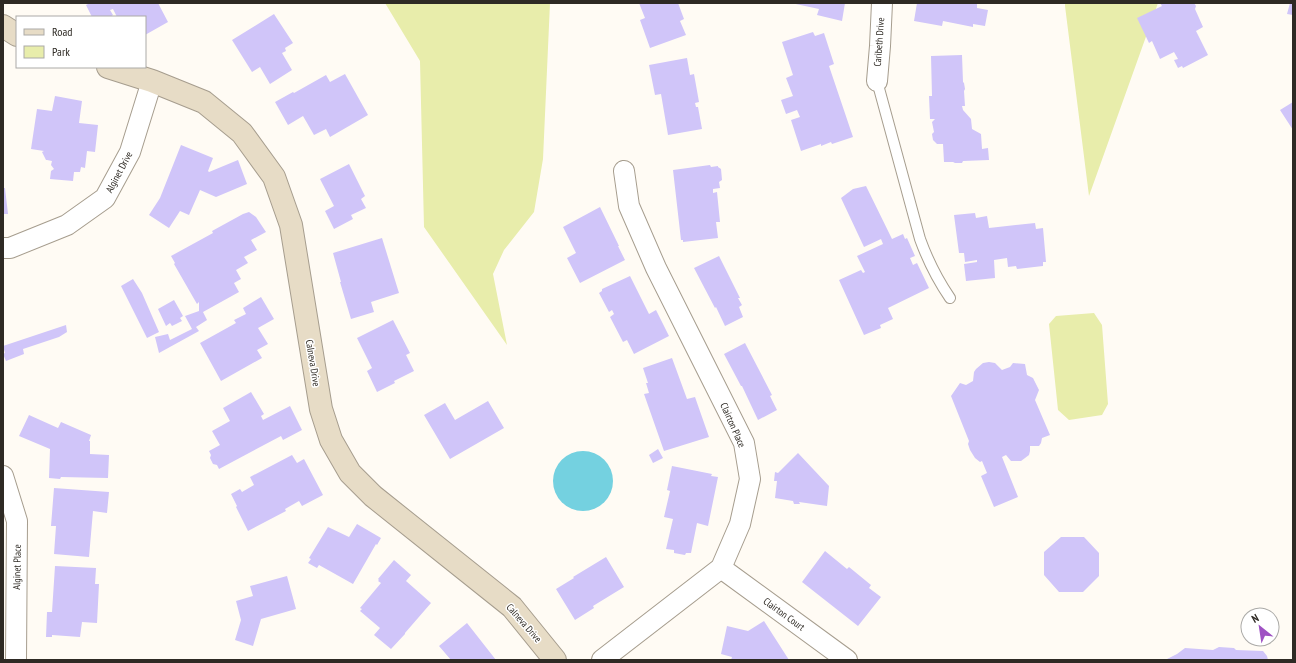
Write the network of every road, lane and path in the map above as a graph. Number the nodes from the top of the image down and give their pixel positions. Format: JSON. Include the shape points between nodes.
{"nodes":[{"id":1,"x":882,"y":3,"type":"edge"},
{"id":2,"x":3,"y":26,"type":"edge"},
{"id":3,"x":16,"y":34,"type":"edge"},
{"id":4,"x":111,"y":68,"type":"edge"},
{"id":5,"x":152,"y":81,"type":"junction"},
{"id":6,"x":876,"y":81,"type":"joint"},
{"id":7,"x":624,"y":171,"type":"dead end"},
{"id":8,"x":3,"y":248,"type":"edge"},
{"id":9,"x":950,"y":298,"type":"dead end"},
{"id":10,"x":3,"y":476,"type":"edge"},
{"id":11,"x":721,"y":568,"type":"junction"},
{"id":12,"x":16,"y":660,"type":"edge"},
{"id":13,"x":555,"y":660,"type":"edge"},
{"id":14,"x":602,"y":660,"type":"edge"},
{"id":15,"x":847,"y":660,"type":"edge"}],
"edges":[{"from":1,"to":6,"type":"street","name":"Caribeth Drive"},
{"from":2,"to":3,"type":"main road"},
{"from":4,"to":5,"type":"main road","name":"Calneva Drive"},
{"from":5,"to":8,"type":"street","name":"Alginet Drive","via":[[130,152],[105,198],[67,225],[10,248]]},
{"from":5,"to":13,"type":"main road","name":"Calneva Drive","via":[[204,102],[242,133],[274,177],[291,225],[321,409],[331,440],[350,473],[373,496],[512,607]]},
{"from":6,"to":9,"type":"lane","via":[[920,239],[936,276]]},
{"from":7,"to":11,"type":"street","name":"Clairton Place","via":[[629,206],[653,261],[744,443],[750,480],[740,524]]},
{"from":10,"to":12,"type":"street","name":"Alginet Place","via":[[17,520]]},
{"from":11,"to":14,"type":"street","name":"Clairton Place"},
{"from":11,"to":15,"type":"street","name":"Clairton Court"}]}
